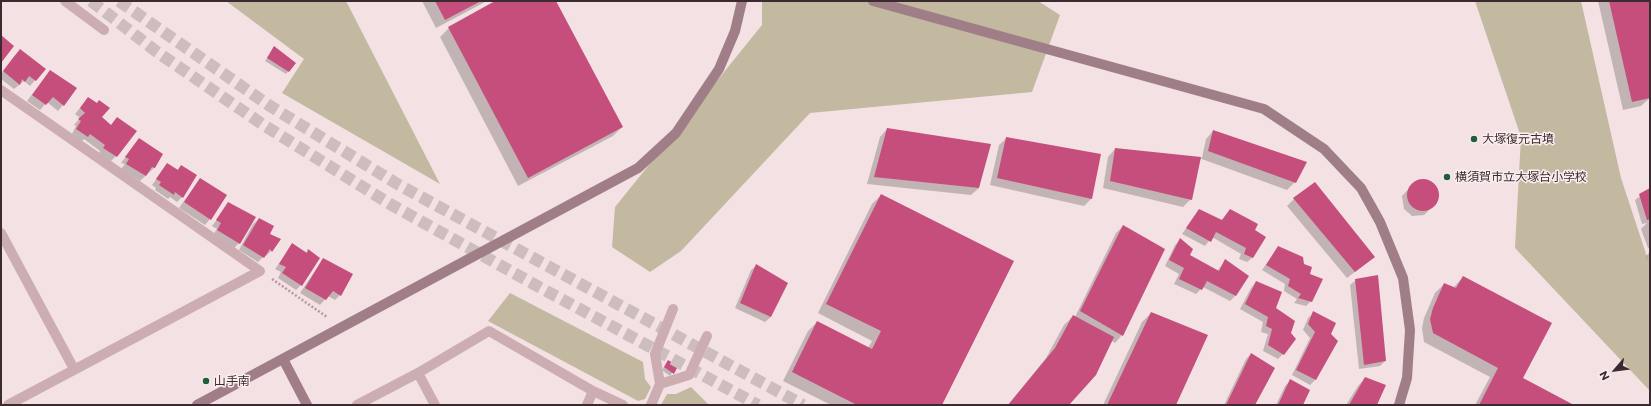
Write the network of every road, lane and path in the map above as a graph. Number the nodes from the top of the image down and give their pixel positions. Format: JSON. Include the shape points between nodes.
{"nodes":[{"id":1,"x":65,"y":1,"type":"edge"},
{"id":2,"x":742,"y":1,"type":"edge"},
{"id":3,"x":873,"y":1,"type":"edge"},
{"id":4,"x":104,"y":30,"type":"dead end"},
{"id":5,"x":1,"y":90,"type":"edge"},
{"id":6,"x":1,"y":234,"type":"edge"},
{"id":7,"x":260,"y":271,"type":"junction"},
{"id":8,"x":673,"y":309,"type":"dead end"},
{"id":9,"x":342,"y":327,"type":"junction"},
{"id":10,"x":707,"y":336,"type":"dead end"},
{"id":11,"x":283,"y":359,"type":"junction"},
{"id":12,"x":74,"y":369,"type":"junction"},
{"id":13,"x":418,"y":373,"type":"junction"},
{"id":14,"x":660,"y":384,"type":"junction"},
{"id":15,"x":593,"y":391,"type":"junction"},
{"id":16,"x":8,"y":405,"type":"edge"},
{"id":17,"x":197,"y":405,"type":"edge"},
{"id":18,"x":307,"y":405,"type":"edge"},
{"id":19,"x":357,"y":405,"type":"edge"},
{"id":20,"x":435,"y":405,"type":"edge"},
{"id":21,"x":587,"y":405,"type":"edge"},
{"id":22,"x":623,"y":405,"type":"edge"},
{"id":23,"x":651,"y":405,"type":"edge"},
{"id":24,"x":1399,"y":405,"type":"edge"}],
"edges":[{"from":1,"to":4,"type":"street"},
{"from":2,"to":9,"type":"street","via":[[735,31],[719,69],[676,133],[638,168]]},
{"from":3,"to":24,"type":"street","via":[[1264,109],[1324,149],[1361,188],[1380,222],[1403,278],[1410,330],[1407,378]]},
{"from":5,"to":7,"type":"street"},
{"from":6,"to":12,"type":"street"},
{"from":7,"to":9,"type":"path"},
{"from":7,"to":12,"type":"street"},
{"from":8,"to":14,"type":"street","via":[[655,354]]},
{"from":9,"to":11,"type":"street"},
{"from":10,"to":14,"type":"street","via":[[690,375]]},
{"from":11,"to":17,"type":"street"},
{"from":11,"to":18,"type":"street"},
{"from":12,"to":16,"type":"street"},
{"from":13,"to":15,"type":"street","via":[[488,330]]},
{"from":13,"to":19,"type":"street"},
{"from":13,"to":20,"type":"street"},
{"from":14,"to":23,"type":"street"},
{"from":15,"to":21,"type":"street"},
{"from":15,"to":22,"type":"street"}]}
